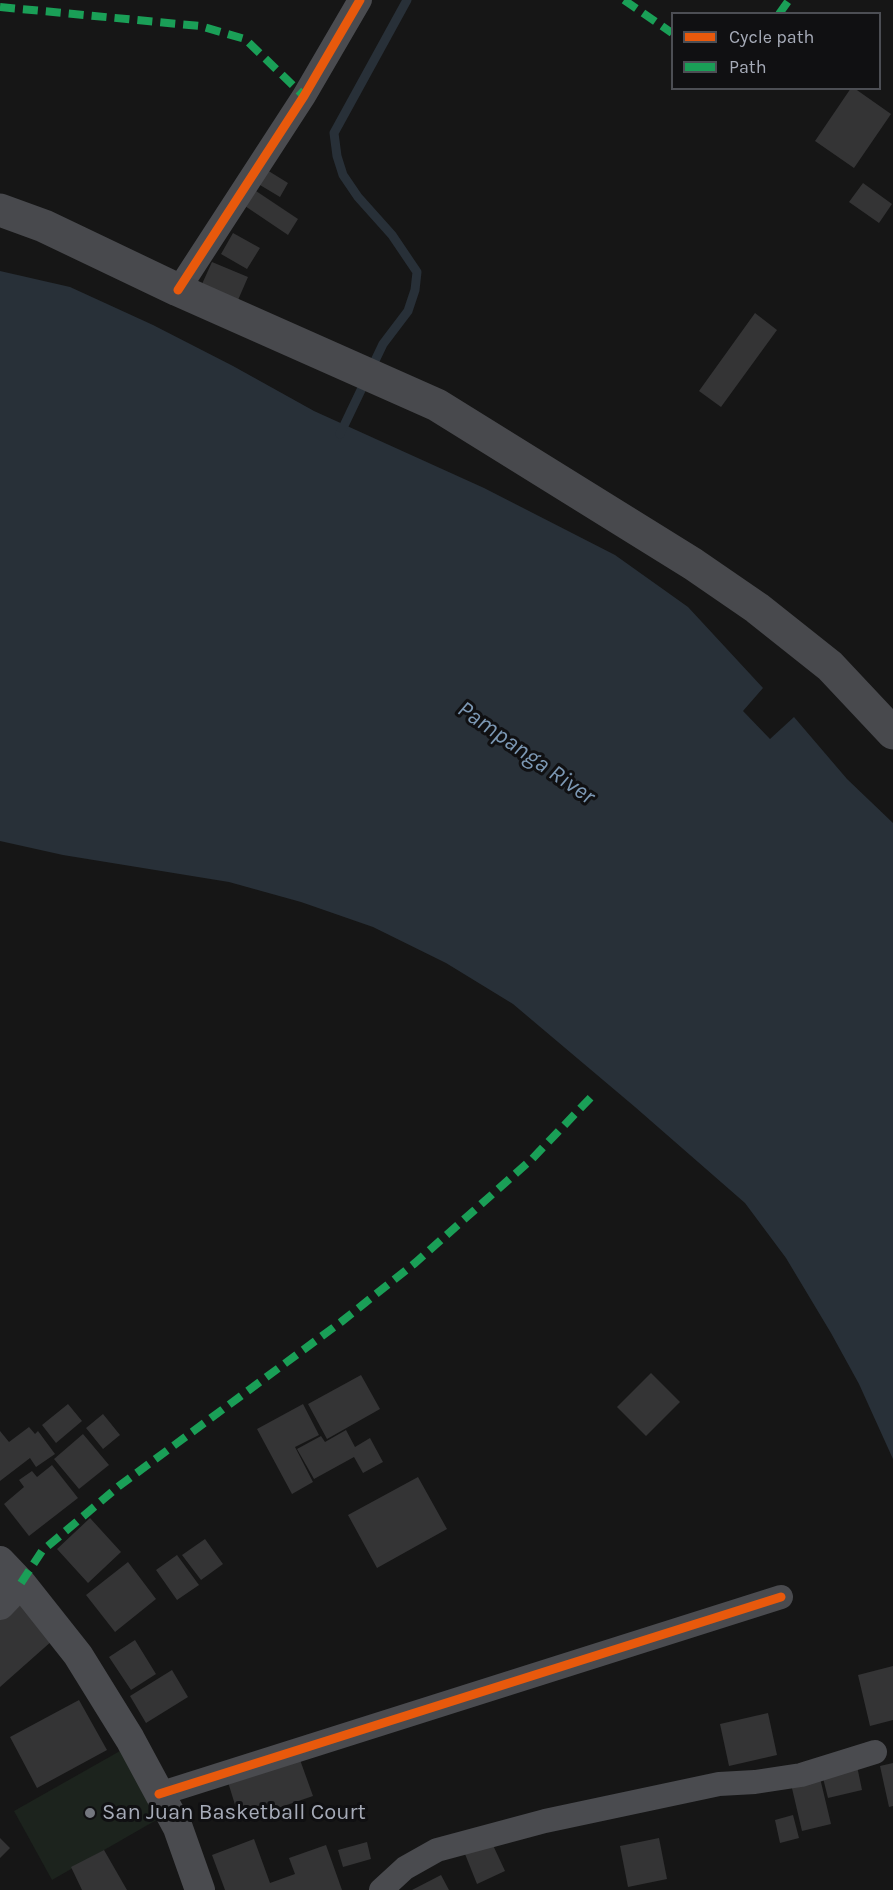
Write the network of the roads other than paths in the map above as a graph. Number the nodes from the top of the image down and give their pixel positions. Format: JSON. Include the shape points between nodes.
{"nodes":[{"id":1,"x":360,"y":0,"type":"edge"},
{"id":2,"x":0,"y":210,"type":"edge"},
{"id":3,"x":178,"y":290,"type":"junction"},
{"id":4,"x":893,"y":733,"type":"edge"},
{"id":5,"x":0,"y":1561,"type":"edge"},
{"id":6,"x":21,"y":1583,"type":"junction"},
{"id":7,"x":781,"y":1597,"type":"dead end"},
{"id":8,"x":0,"y":1605,"type":"edge"},
{"id":9,"x":875,"y":1752,"type":"dead end"},
{"id":10,"x":159,"y":1794,"type":"junction"},
{"id":11,"x":200,"y":1890,"type":"edge"},
{"id":12,"x":381,"y":1890,"type":"edge"}],
"edges":[{"from":1,"to":3,"type":"street"},
{"from":2,"to":3,"type":"main road","via":[[44,226]]},
{"from":3,"to":4,"type":"main road","via":[[437,405],[467,423],[757,608],[830,666]]},
{"from":5,"to":6,"type":"street"},
{"from":6,"to":8,"type":"street"},
{"from":6,"to":10,"type":"street","via":[[78,1655]]},
{"from":7,"to":10,"type":"street"},
{"from":9,"to":12,"type":"street","via":[[801,1775],[719,1784],[545,1821],[437,1850],[405,1868]]},
{"from":10,"to":11,"type":"street","via":[[178,1828]]}]}
